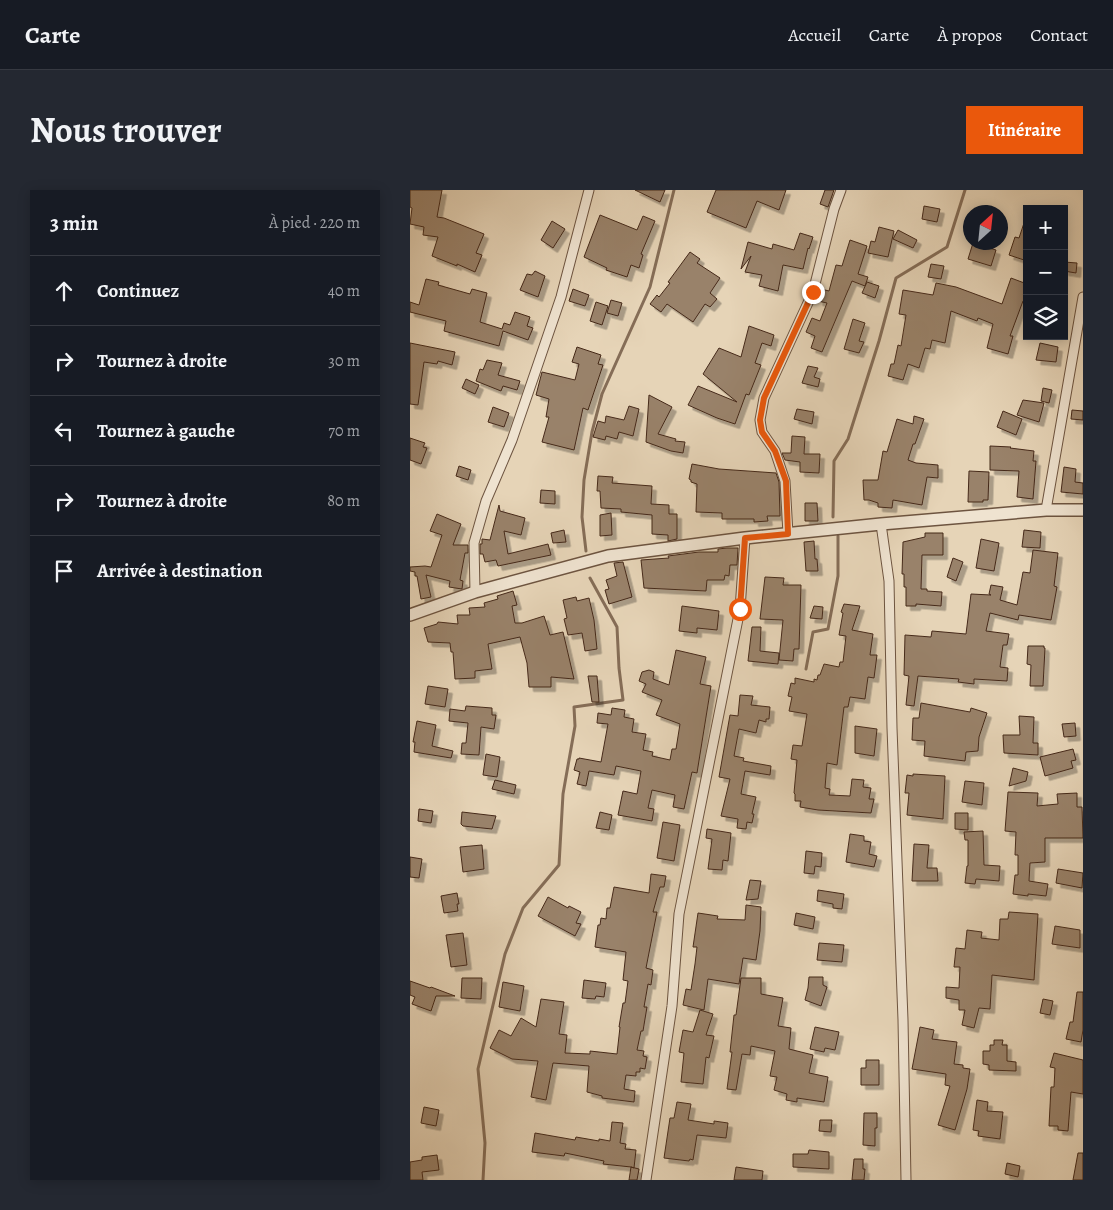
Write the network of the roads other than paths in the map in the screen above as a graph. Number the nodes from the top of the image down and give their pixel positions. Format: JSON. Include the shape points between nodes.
{"nodes":[{"id":1,"x":589,"y":190,"type":"edge"},
{"id":2,"x":841,"y":190,"type":"edge"},
{"id":3,"x":1083,"y":297,"type":"edge"},
{"id":4,"x":1046,"y":510,"type":"junction"},
{"id":5,"x":1083,"y":510,"type":"edge"},
{"id":6,"x":881,"y":524,"type":"junction"},
{"id":7,"x":788,"y":534,"type":"junction"},
{"id":8,"x":745,"y":538,"type":"junction"},
{"id":9,"x":475,"y":592,"type":"junction"},
{"id":10,"x":410,"y":615,"type":"edge"},
{"id":11,"x":646,"y":1180,"type":"edge"},
{"id":12,"x":906,"y":1180,"type":"edge"}],
"edges":[{"from":1,"to":9,"type":"street","via":[[560,297],[474,543]]},
{"from":2,"to":7,"type":"street","via":[[813,292],[764,398],[761,413],[762,432],[775,451],[786,481]]},
{"from":3,"to":4,"type":"street"},
{"from":4,"to":5,"type":"street"},
{"from":4,"to":6,"type":"street"},
{"from":6,"to":7,"type":"street"},
{"from":6,"to":12,"type":"street","via":[[890,581]]},
{"from":7,"to":8,"type":"street"},
{"from":8,"to":9,"type":"street","via":[[608,556]]},
{"from":8,"to":11,"type":"street","via":[[740,609],[679,914],[672,1006]]},
{"from":9,"to":10,"type":"street"}]}
